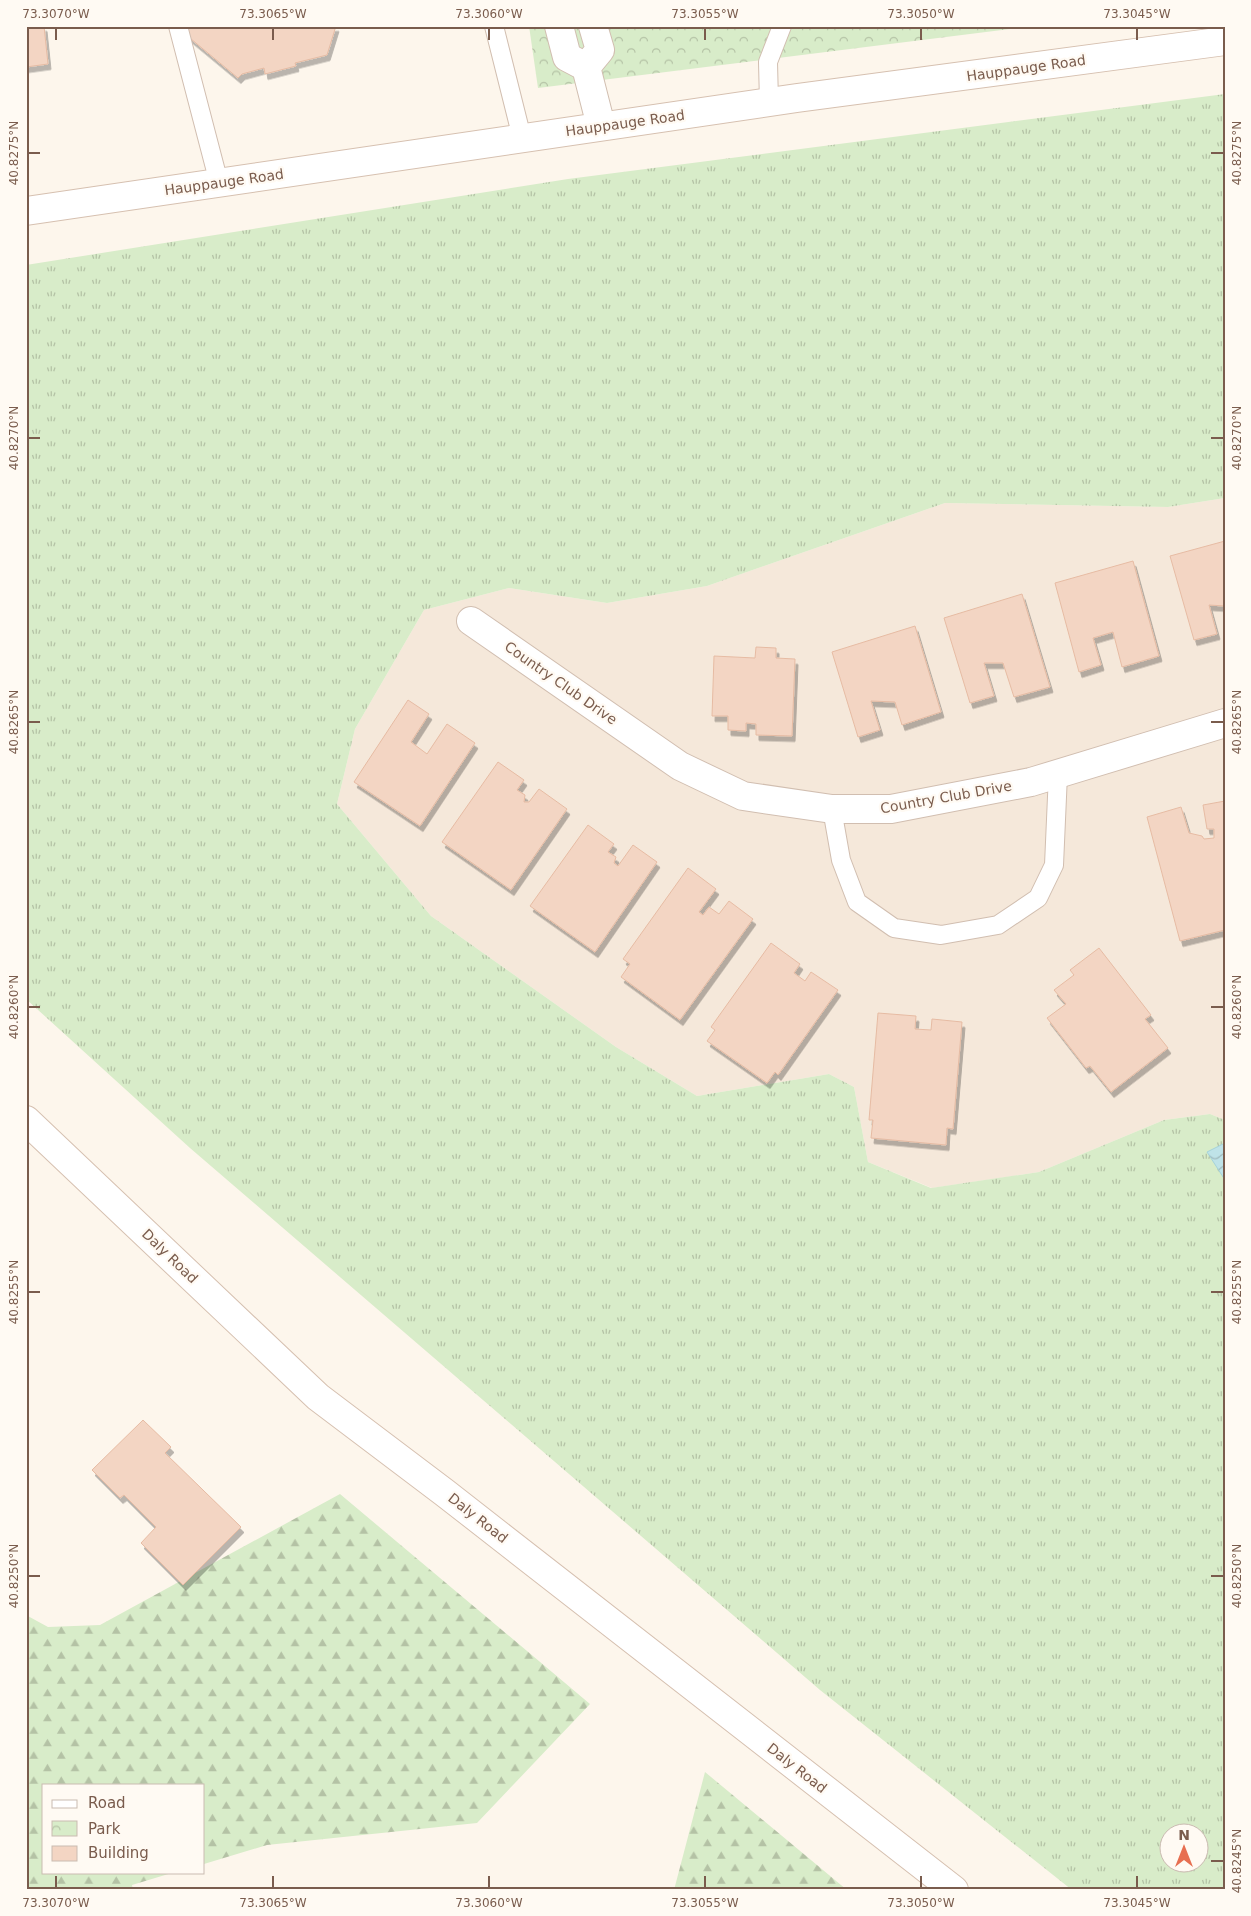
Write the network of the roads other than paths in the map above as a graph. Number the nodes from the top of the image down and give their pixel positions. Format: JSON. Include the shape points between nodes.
{"nodes":[{"id":1,"x":178,"y":26,"type":"edge"},
{"id":2,"x":494,"y":26,"type":"edge"},
{"id":3,"x":559,"y":26,"type":"edge"},
{"id":4,"x":593,"y":26,"type":"edge"},
{"id":5,"x":782,"y":26,"type":"edge"},
{"id":6,"x":1221,"y":36,"type":"edge"},
{"id":7,"x":586,"y":67,"type":"junction"},
{"id":8,"x":769,"y":102,"type":"junction"},
{"id":9,"x":601,"y":126,"type":"junction"},
{"id":10,"x":522,"y":138,"type":"junction"},
{"id":11,"x":219,"y":183,"type":"junction"},
{"id":12,"x":26,"y":211,"type":"edge"},
{"id":13,"x":471,"y":620,"type":"dead end"},
{"id":14,"x":1225,"y":723,"type":"edge"},
{"id":15,"x":1058,"y":774,"type":"junction"},
{"id":16,"x":832,"y":809,"type":"junction"},
{"id":17,"x":26,"y":1120,"type":"edge"},
{"id":18,"x":954,"y":1890,"type":"edge"}],
"edges":[{"from":1,"to":11,"type":"lane"},
{"from":2,"to":10,"type":"lane"},
{"from":3,"to":7,"type":"street","via":[[567,57]]},
{"from":4,"to":7,"type":"street","via":[[600,50]]},
{"from":5,"to":8,"type":"lane","via":[[768,62]]},
{"from":6,"to":8,"type":"street","name":"Hauppauge Road"},
{"from":7,"to":9,"type":"street"},
{"from":8,"to":9,"type":"street","name":"Hauppauge Road"},
{"from":9,"to":10,"type":"street","name":"Hauppauge Road"},
{"from":10,"to":11,"type":"street","name":"Hauppauge Road"},
{"from":11,"to":12,"type":"street","name":"Hauppauge Road"},
{"from":13,"to":16,"type":"street","name":"Country Club Drive","via":[[680,766],[743,796]]},
{"from":14,"to":15,"type":"street","name":"Country Club Drive"},
{"from":15,"to":16,"type":"street","name":"Country Club Drive","via":[[891,810]]},
{"from":15,"to":16,"type":"lane","via":[[1054,865],[1038,898],[998,925],[942,935],[894,928],[857,902],[841,860]]},
{"from":17,"to":18,"type":"street","name":"Daly Road","via":[[318,1397]]}]}
